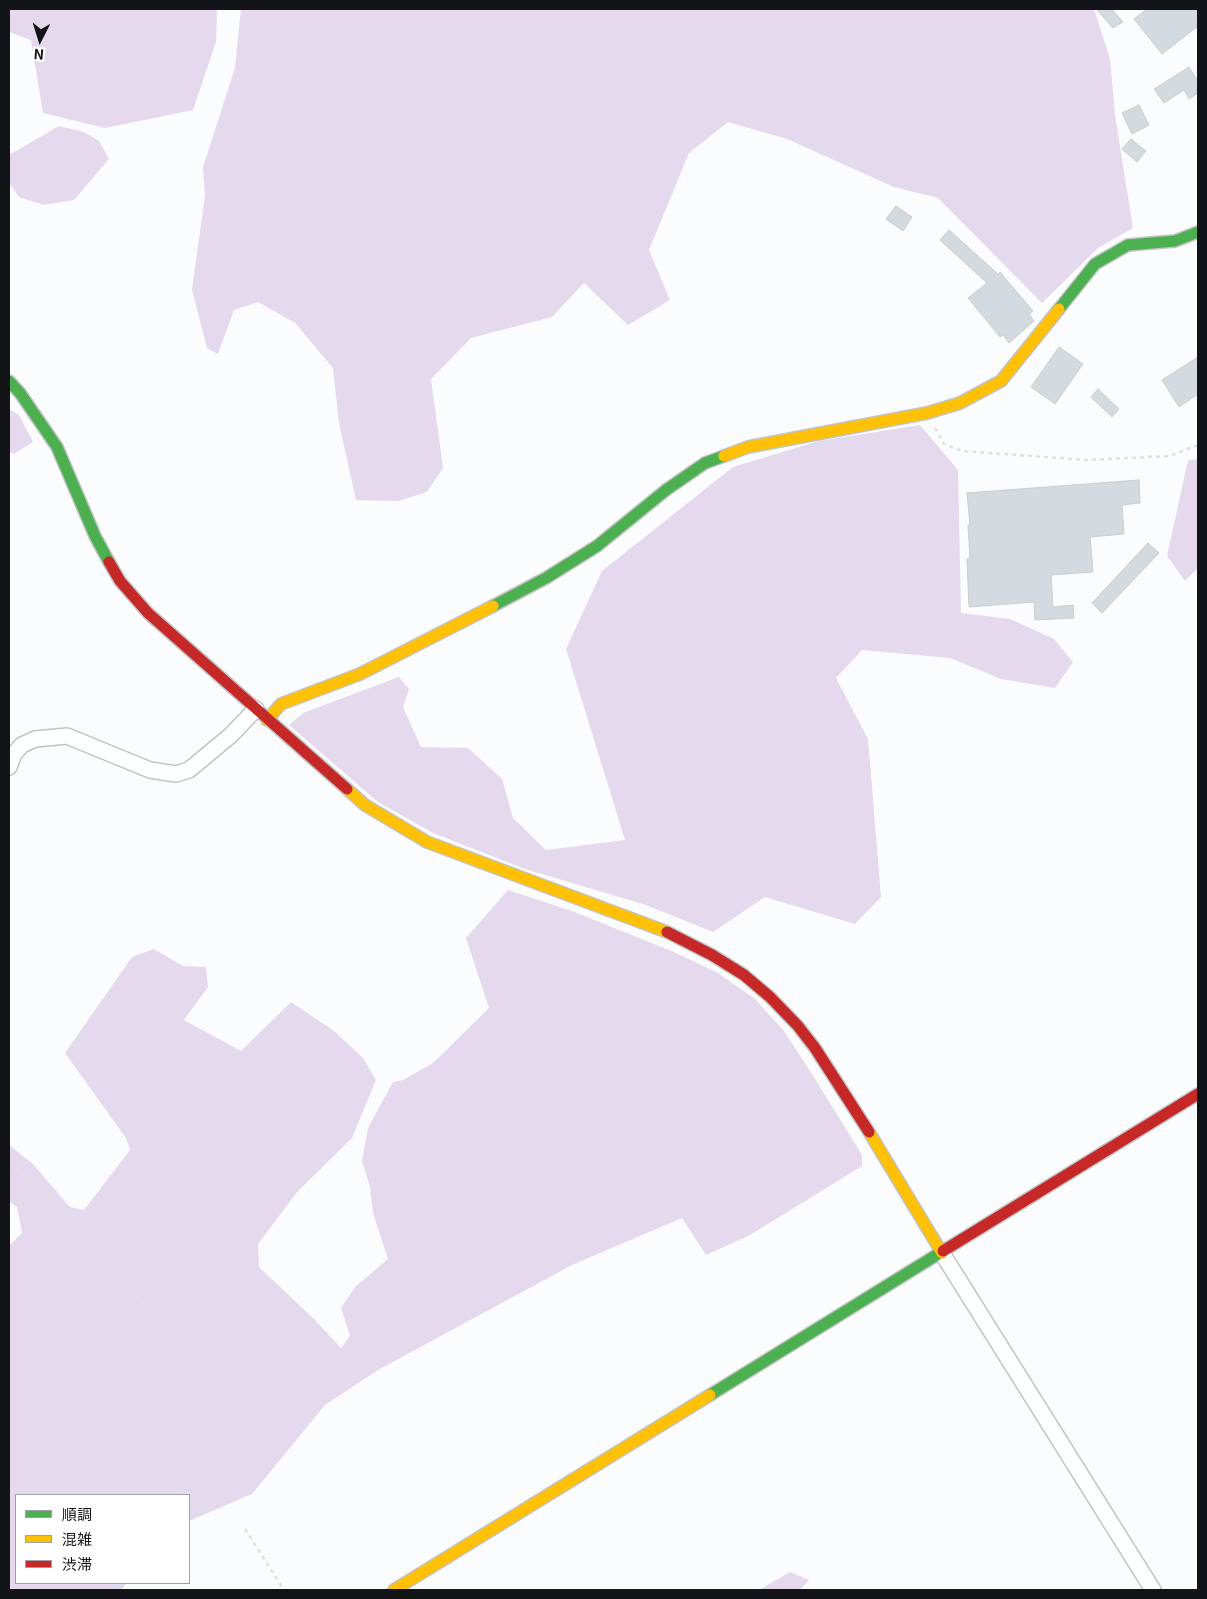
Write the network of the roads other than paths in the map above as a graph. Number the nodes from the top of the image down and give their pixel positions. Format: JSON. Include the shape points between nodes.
{"nodes":[{"id":1,"x":1198,"y":232,"type":"edge"},
{"id":2,"x":9,"y":381,"type":"edge"},
{"id":3,"x":256,"y":709,"type":"junction"},
{"id":4,"x":267,"y":720,"type":"junction"},
{"id":5,"x":9,"y":767,"type":"edge"},
{"id":6,"x":1198,"y":1094,"type":"edge"},
{"id":7,"x":942,"y":1253,"type":"junction"},
{"id":8,"x":394,"y":1590,"type":"edge"},
{"id":9,"x":1154,"y":1590,"type":"edge"}],
"edges":[{"from":1,"to":4,"type":"street","via":[[1175,241],[1128,245],[1095,264],[1001,380],[960,403],[927,413],[748,447],[705,463],[597,546],[546,578],[360,674],[281,704]]},
{"from":2,"to":3,"type":"street","via":[[57,447],[96,536],[120,581],[148,613]]},
{"from":3,"to":4,"type":"street"},
{"from":3,"to":5,"type":"street","via":[[189,770],[176,774],[150,770],[67,736],[42,737],[22,745]]},
{"from":4,"to":7,"type":"street","via":[[365,805],[428,842],[663,930],[744,975],[776,1002],[815,1048]]},
{"from":6,"to":7,"type":"street"},
{"from":7,"to":8,"type":"street"},
{"from":7,"to":9,"type":"street"}]}
